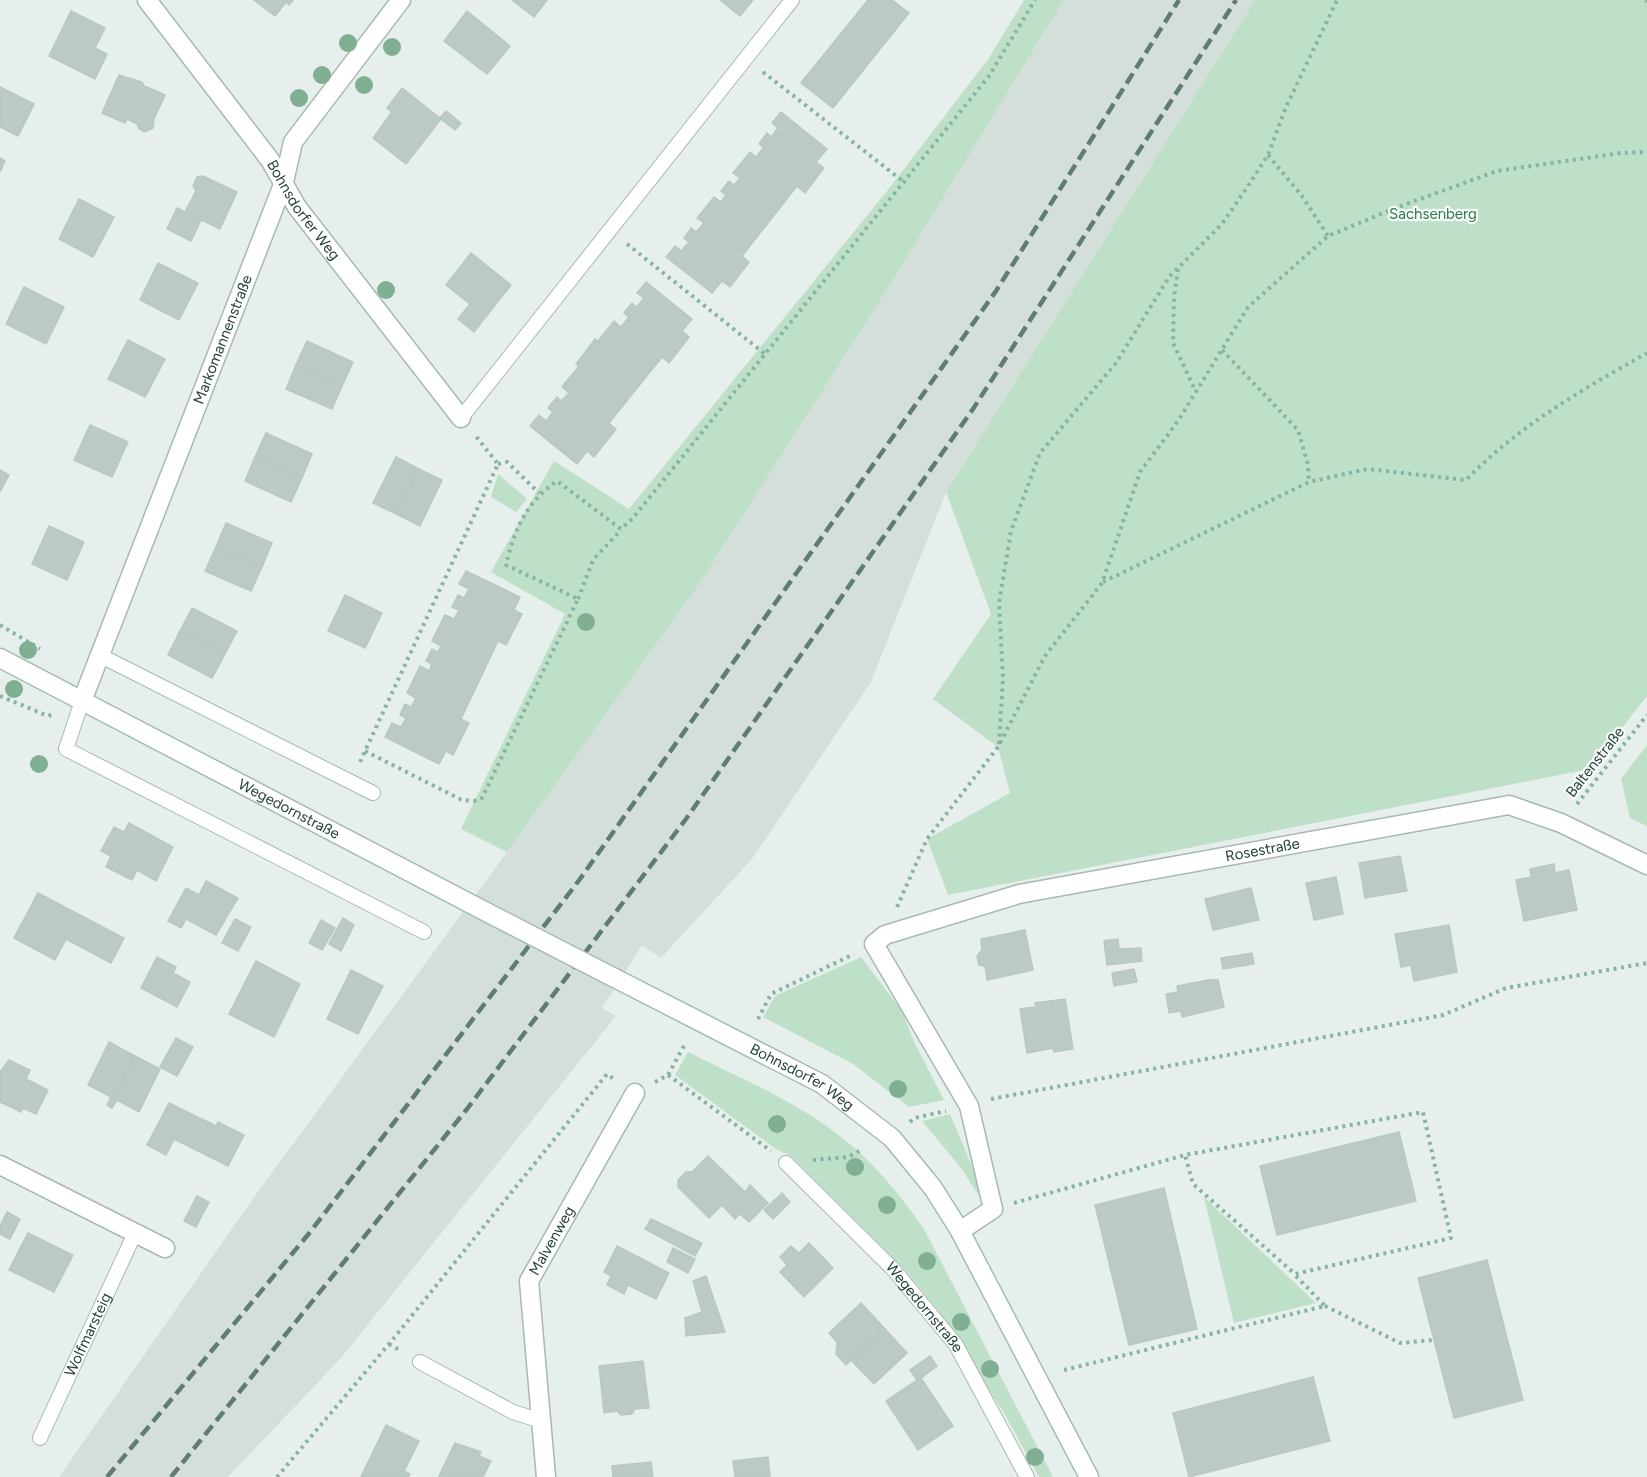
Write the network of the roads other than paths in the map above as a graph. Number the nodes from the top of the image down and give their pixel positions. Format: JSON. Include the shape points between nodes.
{"nodes":[{"id":1,"x":147,"y":0,"type":"edge"},
{"id":2,"x":401,"y":0,"type":"edge"},
{"id":3,"x":792,"y":0,"type":"edge"},
{"id":4,"x":284,"y":182,"type":"junction"},
{"id":5,"x":461,"y":418,"type":"joint"},
{"id":6,"x":101,"y":656,"type":"junction"},
{"id":7,"x":0,"y":658,"type":"edge"},
{"id":8,"x":82,"y":701,"type":"junction"},
{"id":9,"x":373,"y":793,"type":"dead end"},
{"id":10,"x":1647,"y":865,"type":"edge"},
{"id":11,"x":423,"y":932,"type":"dead end"},
{"id":12,"x":603,"y":972,"type":"joint"},
{"id":13,"x":636,"y":1093,"type":"road end"},
{"id":14,"x":786,"y":1163,"type":"road end"},
{"id":15,"x":0,"y":1165,"type":"edge"},
{"id":16,"x":960,"y":1231,"type":"junction"},
{"id":17,"x":135,"y":1233,"type":"junction"},
{"id":18,"x":165,"y":1248,"type":"dead end"},
{"id":19,"x":420,"y":1362,"type":"dead end"},
{"id":20,"x":541,"y":1421,"type":"junction"},
{"id":21,"x":40,"y":1438,"type":"dead end"},
{"id":22,"x":546,"y":1477,"type":"edge"},
{"id":23,"x":1027,"y":1477,"type":"edge"},
{"id":24,"x":1089,"y":1477,"type":"edge"}],
"edges":[{"from":1,"to":4,"type":"street","name":"Bohnsdorfer Weg"},
{"from":2,"to":4,"type":"street","name":"Markomannenstraße","via":[[293,142]]},
{"from":3,"to":5,"type":"lane"},
{"from":4,"to":5,"type":"street","name":"Bohnsdorfer Weg","via":[[297,207]]},
{"from":4,"to":6,"type":"street","name":"Markomannenstraße"},
{"from":6,"to":8,"type":"street","name":"Markomannenstraße"},
{"from":6,"to":9,"type":"lane"},
{"from":7,"to":8,"type":"street","name":"Wegedornstraße"},
{"from":8,"to":11,"type":"lane","via":[[66,749]]},
{"from":8,"to":12,"type":"street","name":"Wegedornstraße","bridge":true},
{"from":10,"to":16,"type":"street","name":"Rosestraße","via":[[1561,823],[1509,805],[1019,894],[879,940],[969,1106],[993,1209]]},
{"from":12,"to":16,"type":"street","name":"Bohnsdorfer Weg","via":[[822,1083],[892,1138],[933,1188]]},
{"from":13,"to":20,"type":"street","name":"Malvenweg","via":[[529,1281]]},
{"from":14,"to":23,"type":"lane","name":"Wegedornstraße","via":[[893,1269],[956,1345]]},
{"from":15,"to":17,"type":"street"},
{"from":16,"to":24,"type":"street","name":"Bohnsdorfer Weg"},
{"from":17,"to":18,"type":"street"},
{"from":17,"to":21,"type":"lane","name":"Wolfmarsteig"},
{"from":19,"to":20,"type":"lane","via":[[513,1412]]},
{"from":20,"to":22,"type":"street","name":"Malvenweg"}]}
